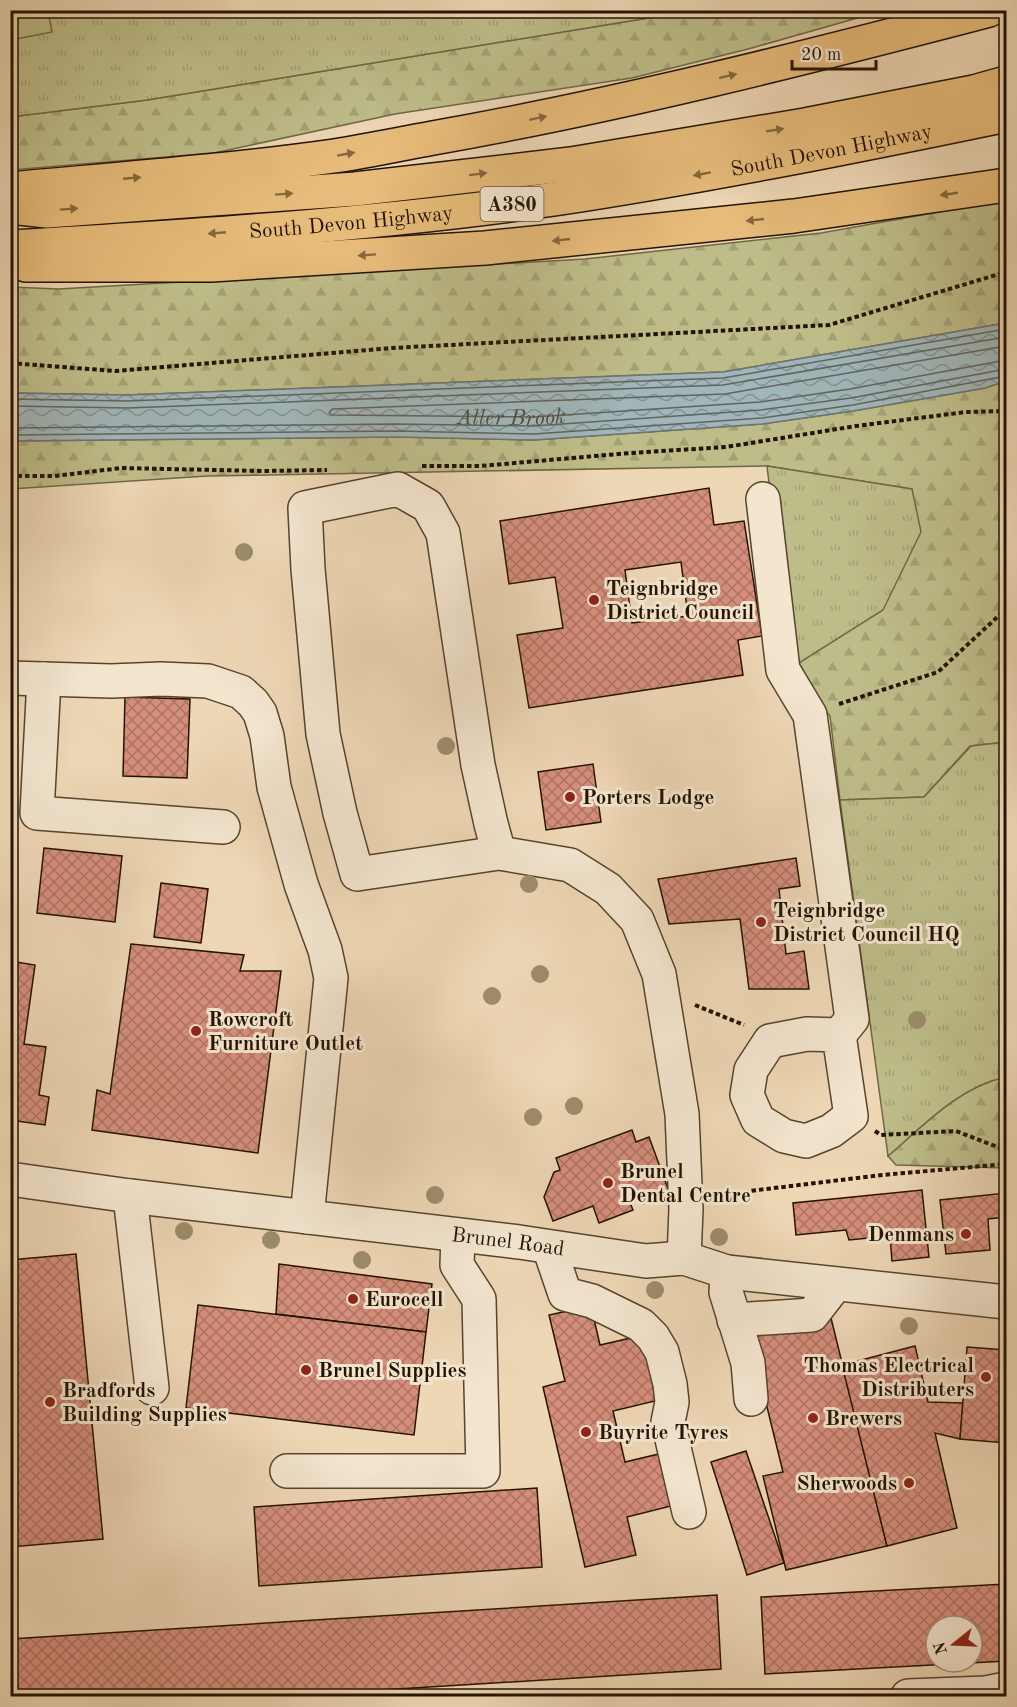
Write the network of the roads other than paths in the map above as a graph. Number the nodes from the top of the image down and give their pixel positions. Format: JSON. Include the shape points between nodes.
{"nodes":[{"id":1,"x":989,"y":10,"type":"edge"},
{"id":2,"x":1006,"y":83,"type":"edge"},
{"id":3,"x":1006,"y":114,"type":"edge"},
{"id":4,"x":1006,"y":185,"type":"edge"},
{"id":5,"x":10,"y":189,"type":"edge"},
{"id":6,"x":10,"y":207,"type":"edge"},
{"id":7,"x":10,"y":247,"type":"edge"},
{"id":8,"x":10,"y":263,"type":"edge"},
{"id":9,"x":763,"y":499,"type":"dead end"},
{"id":10,"x":10,"y":678,"type":"edge"},
{"id":11,"x":44,"y":679,"type":"junction"},
{"id":12,"x":223,"y":827,"type":"dead end"},
{"id":13,"x":499,"y":854,"type":"junction"},
{"id":14,"x":839,"y":1035,"type":"junction"},
{"id":15,"x":10,"y":1179,"type":"edge"},
{"id":16,"x":130,"y":1196,"type":"junction"},
{"id":17,"x":307,"y":1217,"type":"junction"},
{"id":18,"x":458,"y":1236,"type":"junction"},
{"id":19,"x":549,"y":1247,"type":"junction"},
{"id":20,"x":684,"y":1258,"type":"junction"},
{"id":21,"x":727,"y":1272,"type":"junction"},
{"id":22,"x":836,"y":1284,"type":"junction"},
{"id":23,"x":1006,"y":1302,"type":"edge"},
{"id":24,"x":734,"y":1320,"type":"junction"},
{"id":25,"x":152,"y":1388,"type":"dead end"},
{"id":26,"x":751,"y":1399,"type":"dead end"},
{"id":27,"x":287,"y":1472,"type":"dead end"},
{"id":28,"x":689,"y":1512,"type":"dead end"},
{"id":29,"x":1006,"y":1689,"type":"edge"},
{"id":30,"x":908,"y":1696,"type":"edge"}],
"edges":[{"from":5,"to":1,"type":"highway","one_way":true,"via":[[335,156],[485,129],[656,93]]},
{"from":6,"to":2,"type":"highway","name":"South Devon Highway","number":"A380","one_way":true,"via":[[47,211],[355,189],[571,164],[805,125]]},
{"from":3,"to":7,"type":"highway","name":"South Devon Highway","number":"A380","one_way":true,"via":[[816,154],[555,199],[403,218]]},
{"from":4,"to":8,"type":"highway","number":"A380","one_way":true,"via":[[795,216],[485,248],[211,265]]},
{"from":9,"to":14,"type":"street","via":[[783,670],[810,715],[852,1019]]},
{"from":10,"to":11,"type":"street"},
{"from":11,"to":12,"type":"street","via":[[37,813]]},
{"from":11,"to":17,"type":"street","via":[[208,681],[241,692],[260,713],[274,787],[331,978]]},
{"from":13,"to":13,"type":"street","via":[[357,874],[324,734],[305,508],[398,489],[428,506],[443,533],[478,765]]},
{"from":13,"to":20,"type":"street","via":[[570,865],[608,889],[637,920],[659,974],[682,1114]]},
{"from":14,"to":14,"type":"street","via":[[851,1116],[831,1131],[806,1141],[784,1136],[758,1120],[747,1095],[751,1070],[770,1041]]},
{"from":15,"to":16,"type":"street","name":"Brunel Road"},
{"from":16,"to":17,"type":"street","name":"Brunel Road"},
{"from":16,"to":25,"type":"street"},
{"from":17,"to":18,"type":"street","name":"Brunel Road"},
{"from":18,"to":19,"type":"street","name":"Brunel Road"},
{"from":18,"to":27,"type":"street","via":[[457,1265],[479,1299],[483,1471]]},
{"from":19,"to":20,"type":"street","name":"Brunel Road","via":[[646,1261]]},
{"from":19,"to":28,"type":"street","via":[[565,1294],[592,1301],[641,1325],[662,1352],[672,1402],[668,1422]]},
{"from":20,"to":21,"type":"street","name":"Brunel Road"},
{"from":21,"to":22,"type":"street","name":"Brunel Road"},
{"from":21,"to":24,"type":"street","via":[[726,1292]]},
{"from":22,"to":23,"type":"street","name":"Brunel Road"},
{"from":22,"to":24,"type":"street","via":[[812,1315]]},
{"from":24,"to":26,"type":"street","via":[[748,1363]]},
{"from":29,"to":30,"type":"street"}]}
